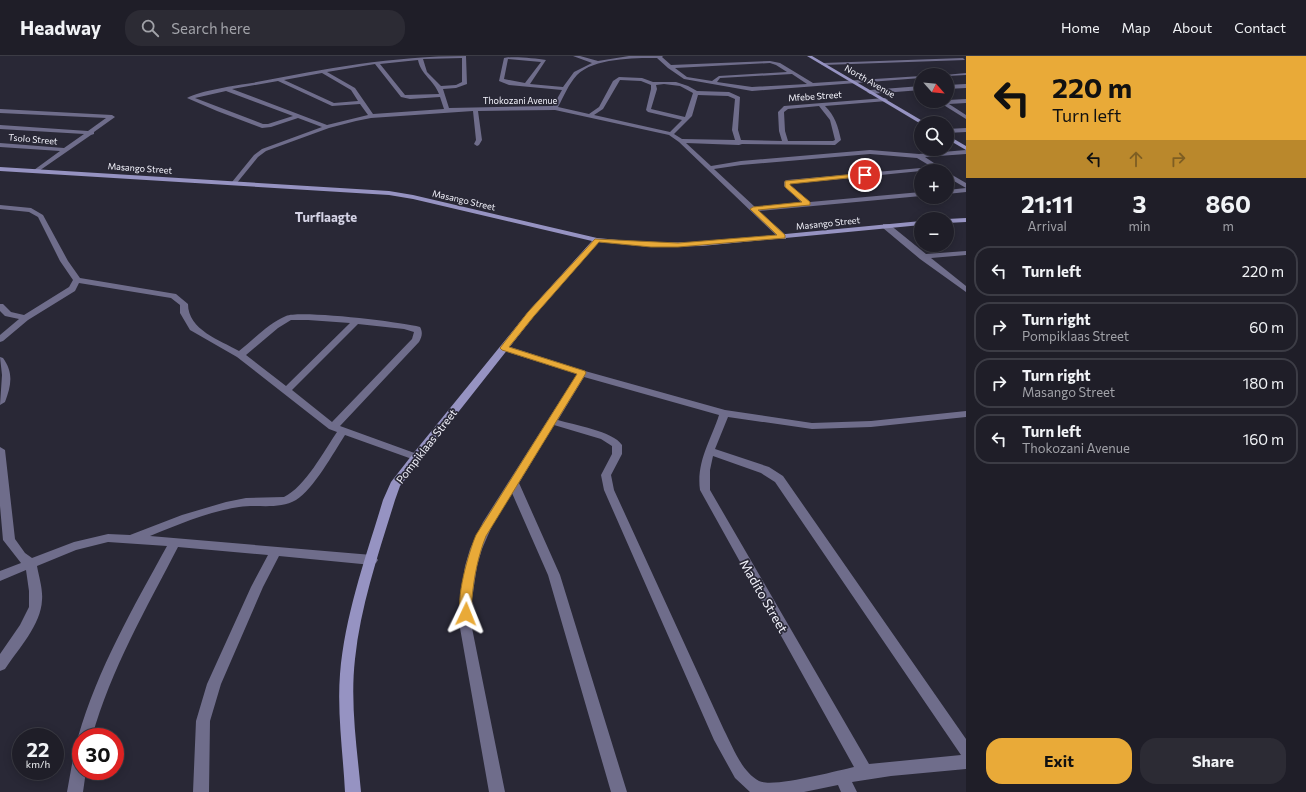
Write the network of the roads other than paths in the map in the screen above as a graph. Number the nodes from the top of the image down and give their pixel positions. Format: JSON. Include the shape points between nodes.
{"nodes":[{"id":1,"x":575,"y":56,"type":"edge"},
{"id":2,"x":658,"y":56,"type":"edge"},
{"id":3,"x":661,"y":56,"type":"edge"},
{"id":4,"x":809,"y":56,"type":"edge"},
{"id":5,"x":957,"y":56,"type":"edge"},
{"id":6,"x":620,"y":57,"type":"edge"},
{"id":7,"x":420,"y":58,"type":"junction"},
{"id":8,"x":964,"y":60,"type":"edge"},
{"id":9,"x":376,"y":62,"type":"junction"},
{"id":10,"x":599,"y":64,"type":"junction"},
{"id":11,"x":822,"y":64,"type":"junction"},
{"id":12,"x":670,"y":67,"type":"junction"},
{"id":13,"x":322,"y":70,"type":"junction"},
{"id":14,"x":792,"y":73,"type":"junction"},
{"id":15,"x":966,"y":74,"type":"edge"},
{"id":16,"x":954,"y":75,"type":"edge"},
{"id":17,"x":914,"y":77,"type":"edge"},
{"id":18,"x":278,"y":79,"type":"junction"},
{"id":19,"x":852,"y":81,"type":"junction"},
{"id":20,"x":712,"y":83,"type":"junction"},
{"id":21,"x":653,"y":84,"type":"junction"},
{"id":22,"x":811,"y":84,"type":"junction"},
{"id":23,"x":526,"y":85,"type":"junction"},
{"id":24,"x":966,"y":86,"type":"edge"},
{"id":25,"x":954,"y":87,"type":"edge"},
{"id":26,"x":439,"y":88,"type":"junction"},
{"id":27,"x":226,"y":89,"type":"junction"},
{"id":28,"x":566,"y":89,"type":"junction"},
{"id":29,"x":914,"y":89,"type":"edge"},
{"id":30,"x":870,"y":92,"type":"junction"},
{"id":31,"x":696,"y":93,"type":"junction"},
{"id":32,"x":442,"y":95,"type":"junction"},
{"id":33,"x":886,"y":100,"type":"junction"},
{"id":34,"x":966,"y":101,"type":"edge"},
{"id":35,"x":361,"y":102,"type":"junction"},
{"id":36,"x":820,"y":105,"type":"junction"},
{"id":37,"x":555,"y":108,"type":"junction"},
{"id":38,"x":474,"y":109,"type":"junction"},
{"id":39,"x":447,"y":110,"type":"junction"},
{"id":40,"x":0,"y":111,"type":"edge"},
{"id":41,"x":591,"y":115,"type":"junction"},
{"id":42,"x":298,"y":116,"type":"junction"},
{"id":43,"x":371,"y":116,"type":"junction"},
{"id":44,"x":914,"y":117,"type":"edge"},
{"id":45,"x":966,"y":117,"type":"edge"},
{"id":46,"x":686,"y":119,"type":"junction"},
{"id":47,"x":0,"y":127,"type":"edge"},
{"id":48,"x":327,"y":127,"type":"junction"},
{"id":49,"x":966,"y":130,"type":"edge"},
{"id":50,"x":954,"y":131,"type":"edge"},
{"id":51,"x":92,"y":133,"type":"junction"},
{"id":52,"x":671,"y":134,"type":"junction"},
{"id":53,"x":681,"y":141,"type":"junction"},
{"id":54,"x":954,"y":141,"type":"edge"},
{"id":55,"x":739,"y":143,"type":"junction"},
{"id":56,"x":786,"y":143,"type":"junction"},
{"id":57,"x":477,"y":144,"type":"dead end"},
{"id":58,"x":0,"y":145,"type":"edge"},
{"id":59,"x":966,"y":148,"type":"edge"},
{"id":60,"x":66,"y":150,"type":"junction"},
{"id":61,"x":966,"y":152,"type":"edge"},
{"id":62,"x":954,"y":153,"type":"edge"},
{"id":63,"x":914,"y":156,"type":"edge"},
{"id":64,"x":919,"y":156,"type":"edge"},
{"id":65,"x":932,"y":164,"type":"edge"},
{"id":66,"x":709,"y":168,"type":"junction"},
{"id":67,"x":0,"y":169,"type":"edge"},
{"id":68,"x":36,"y":172,"type":"junction"},
{"id":69,"x":914,"y":172,"type":"edge"},
{"id":70,"x":954,"y":178,"type":"edge"},
{"id":71,"x":234,"y":183,"type":"junction"},
{"id":72,"x":966,"y":186,"type":"edge"},
{"id":73,"x":966,"y":190,"type":"edge"},
{"id":74,"x":954,"y":191,"type":"edge"},
{"id":75,"x":914,"y":195,"type":"edge"},
{"id":76,"x":808,"y":204,"type":"junction"},
{"id":77,"x":0,"y":207,"type":"edge"},
{"id":78,"x":753,"y":209,"type":"junction"},
{"id":79,"x":966,"y":220,"type":"edge"},
{"id":80,"x":954,"y":221,"type":"edge"},
{"id":81,"x":914,"y":224,"type":"edge"},
{"id":82,"x":886,"y":226,"type":"junction"},
{"id":83,"x":783,"y":237,"type":"junction"},
{"id":84,"x":597,"y":240,"type":"junction"},
{"id":85,"x":966,"y":253,"type":"edge"},
{"id":86,"x":923,"y":257,"type":"junction"},
{"id":87,"x":77,"y":280,"type":"junction"},
{"id":88,"x":966,"y":290,"type":"edge"},
{"id":89,"x":0,"y":306,"type":"edge"},
{"id":90,"x":25,"y":318,"type":"junction"},
{"id":91,"x":355,"y":322,"type":"junction"},
{"id":92,"x":0,"y":339,"type":"edge"},
{"id":93,"x":504,"y":348,"type":"junction"},
{"id":94,"x":240,"y":356,"type":"junction"},
{"id":95,"x":0,"y":360,"type":"edge"},
{"id":96,"x":582,"y":373,"type":"junction"},
{"id":97,"x":286,"y":391,"type":"junction"},
{"id":98,"x":0,"y":402,"type":"edge"},
{"id":99,"x":724,"y":412,"type":"junction"},
{"id":100,"x":966,"y":414,"type":"edge"},
{"id":101,"x":552,"y":421,"type":"junction"},
{"id":102,"x":338,"y":429,"type":"junction"},
{"id":103,"x":0,"y":450,"type":"edge"},
{"id":104,"x":710,"y":451,"type":"junction"},
{"id":105,"x":416,"y":457,"type":"junction"},
{"id":106,"x":513,"y":482,"type":"junction"},
{"id":107,"x":132,"y":538,"type":"junction"},
{"id":108,"x":176,"y":542,"type":"junction"},
{"id":109,"x":276,"y":551,"type":"junction"},
{"id":110,"x":372,"y":560,"type":"junction"},
{"id":111,"x":31,"y":564,"type":"junction"},
{"id":112,"x":0,"y":576,"type":"edge"},
{"id":113,"x":0,"y":665,"type":"edge"},
{"id":114,"x":88,"y":728,"type":"edge"},
{"id":115,"x":966,"y":751,"type":"edge"},
{"id":116,"x":966,"y":762,"type":"edge"},
{"id":117,"x":865,"y":772,"type":"junction"},
{"id":118,"x":843,"y":778,"type":"junction"},
{"id":119,"x":77,"y":780,"type":"edge"},
{"id":120,"x":75,"y":792,"type":"edge"},
{"id":121,"x":201,"y":792,"type":"edge"},
{"id":122,"x":353,"y":792,"type":"edge"},
{"id":123,"x":497,"y":792,"type":"edge"},
{"id":124,"x":619,"y":792,"type":"edge"},
{"id":125,"x":849,"y":792,"type":"edge"}],
"edges":[{"from":1,"to":10,"type":"street"},
{"from":2,"to":3,"type":"street"},
{"from":2,"to":6,"type":"street"},
{"from":2,"to":12,"type":"street"},
{"from":4,"to":11,"type":"street","name":"North Avenue"},
{"from":5,"to":8,"type":"street"},
{"from":6,"to":10,"type":"street"},
{"from":7,"to":9,"type":"street"},
{"from":7,"to":26,"type":"street","via":[[425,74]]},
{"from":7,"to":26,"type":"street","via":[[464,57],[464,84]]},
{"from":8,"to":11,"type":"street"},
{"from":9,"to":13,"type":"street"},
{"from":9,"to":32,"type":"street","via":[[403,96]]},
{"from":10,"to":28,"type":"street","via":[[578,72]]},
{"from":11,"to":19,"type":"street","name":"North Avenue"},
{"from":12,"to":14,"type":"street","via":[[770,62]]},
{"from":12,"to":20,"type":"street","via":[[686,78]]},
{"from":13,"to":18,"type":"street"},
{"from":13,"to":35,"type":"street","via":[[353,89]]},
{"from":14,"to":20,"type":"street","via":[[719,77]]},
{"from":14,"to":22,"type":"street"},
{"from":15,"to":16,"type":"street"},
{"from":17,"to":19,"type":"street"},
{"from":18,"to":27,"type":"street"},
{"from":18,"to":35,"type":"street","via":[[327,103],[339,105]]},
{"from":19,"to":22,"type":"street"},
{"from":19,"to":30,"type":"street","name":"North Avenue"},
{"from":20,"to":22,"type":"street","via":[[756,89]]},
{"from":21,"to":31,"type":"street","via":[[684,86]]},
{"from":21,"to":41,"type":"street","via":[[642,80],[619,78],[601,108]]},
{"from":21,"to":46,"type":"street","via":[[648,109]]},
{"from":23,"to":23,"type":"street","via":[[544,61],[506,58],[501,80]]},
{"from":23,"to":28,"type":"street"},
{"from":24,"to":25,"type":"street"},
{"from":26,"to":32,"type":"street"},
{"from":27,"to":42,"type":"street"},
{"from":27,"to":42,"type":"street","via":[[190,98],[262,126],[270,126]]},
{"from":28,"to":37,"type":"street"},
{"from":29,"to":30,"type":"street"},
{"from":30,"to":33,"type":"street","name":"North Avenue"},
{"from":31,"to":46,"type":"street"},
{"from":31,"to":55,"type":"street","via":[[729,94],[738,98],[735,130]]},
{"from":32,"to":39,"type":"street"},
{"from":33,"to":36,"type":"street","name":"Mfebe Street"},
{"from":33,"to":44,"type":"street","name":"North Avenue"},
{"from":34,"to":45,"type":"street","via":[[945,104]]},
{"from":35,"to":43,"type":"street"},
{"from":36,"to":56,"type":"street","name":"Mfebe Street","via":[[786,107],[782,110],[782,131]]},
{"from":36,"to":56,"type":"street","via":[[832,116],[837,142]]},
{"from":37,"to":38,"type":"street","name":"Thokozani Avenue"},
{"from":37,"to":41,"type":"street","name":"Thokozani Avenue"},
{"from":38,"to":39,"type":"street","name":"Thokozani Avenue"},
{"from":38,"to":57,"type":"street","via":[[479,140]]},
{"from":39,"to":43,"type":"street","name":"Thokozani Avenue"},
{"from":40,"to":51,"type":"street","via":[[112,117]]},
{"from":41,"to":52,"type":"street","name":"Thokozani Avenue"},
{"from":42,"to":48,"type":"street"},
{"from":43,"to":48,"type":"street","name":"Thokozani Avenue"},
{"from":46,"to":52,"type":"street"},
{"from":47,"to":51,"type":"street"},
{"from":48,"to":71,"type":"street","name":"Thokozani Avenue","via":[[260,152]]},
{"from":49,"to":50,"type":"street"},
{"from":51,"to":60,"type":"street"},
{"from":52,"to":53,"type":"street","name":"Thokozani Avenue"},
{"from":53,"to":55,"type":"street"},
{"from":53,"to":66,"type":"street","name":"Thokozani Avenue"},
{"from":54,"to":59,"type":"street"},
{"from":55,"to":56,"type":"street"},
{"from":58,"to":60,"type":"street","name":"Tsolo Street"},
{"from":60,"to":68,"type":"street"},
{"from":61,"to":62,"type":"street"},
{"from":63,"to":66,"type":"street","via":[[870,152]]},
{"from":64,"to":65,"type":"street"},
{"from":66,"to":78,"type":"street","name":"Thokozani Avenue"},
{"from":67,"to":68,"type":"street","name":"Masango Street"},
{"from":68,"to":71,"type":"street","name":"Masango Street"},
{"from":69,"to":76,"type":"street","via":[[787,182],[787,186]]},
{"from":70,"to":72,"type":"street"},
{"from":71,"to":84,"type":"street","name":"Masango Street","via":[[389,193]]},
{"from":73,"to":74,"type":"street"},
{"from":75,"to":76,"type":"street"},
{"from":76,"to":78,"type":"street"},
{"from":77,"to":87,"type":"street","via":[[31,210],[42,216],[64,261]]},
{"from":78,"to":83,"type":"street","name":"Thokozani Avenue"},
{"from":79,"to":80,"type":"street"},
{"from":81,"to":82,"type":"street","name":"Masango Street"},
{"from":82,"to":83,"type":"street","name":"Masango Street"},
{"from":82,"to":86,"type":"street"},
{"from":83,"to":84,"type":"street","name":"Masango Street","via":[[678,245]]},
{"from":84,"to":93,"type":"street","name":"Pompiklaas Street"},
{"from":85,"to":86,"type":"street"},
{"from":86,"to":88,"type":"street"},
{"from":87,"to":90,"type":"street","via":[[68,292]]},
{"from":87,"to":94,"type":"street","via":[[173,296],[184,304],[184,314],[193,328]]},
{"from":89,"to":90,"type":"street","via":[[8,314]]},
{"from":90,"to":92,"type":"street"},
{"from":91,"to":94,"type":"street","via":[[308,317],[289,318],[275,326]]},
{"from":91,"to":97,"type":"street"},
{"from":91,"to":102,"type":"street","via":[[413,327],[418,332],[416,340]]},
{"from":93,"to":96,"type":"street"},
{"from":93,"to":105,"type":"street","name":"Pompiklaas Street"},
{"from":94,"to":97,"type":"street"},
{"from":95,"to":98,"type":"street","via":[[6,369],[6,384]]},
{"from":96,"to":99,"type":"street"},
{"from":96,"to":101,"type":"street"},
{"from":97,"to":102,"type":"street"},
{"from":99,"to":100,"type":"street","via":[[812,426],[890,422]]},
{"from":99,"to":104,"type":"street","name":"Madito Street"},
{"from":101,"to":106,"type":"street"},
{"from":101,"to":118,"type":"street","via":[[614,440],[617,444],[618,452],[606,476],[609,490],[719,735],[746,782],[762,791],[783,792]]},
{"from":102,"to":105,"type":"street"},
{"from":102,"to":107,"type":"street","via":[[306,484],[293,497],[279,501],[241,503],[206,512]]},
{"from":103,"to":111,"type":"street","via":[[9,540]]},
{"from":104,"to":115,"type":"street","via":[[764,470],[779,479]]},
{"from":104,"to":117,"type":"street","name":"Madito Street","via":[[702,479],[705,490]]},
{"from":105,"to":110,"type":"street","name":"Pompiklaas Street","via":[[395,485]]},
{"from":106,"to":123,"type":"street","via":[[476,548],[466,599],[468,643]]},
{"from":106,"to":124,"type":"street","via":[[554,575]]},
{"from":107,"to":108,"type":"street"},
{"from":107,"to":111,"type":"street","via":[[94,540]]},
{"from":108,"to":109,"type":"street"},
{"from":108,"to":114,"type":"street","via":[[109,666]]},
{"from":109,"to":110,"type":"street"},
{"from":109,"to":121,"type":"street","via":[[257,587],[214,684],[203,721]]},
{"from":110,"to":122,"type":"street","name":"Pompiklaas Street","via":[[353,629],[348,660],[347,693]]},
{"from":111,"to":112,"type":"street"},
{"from":111,"to":113,"type":"street","via":[[35,608],[30,620]]},
{"from":116,"to":117,"type":"street"},
{"from":117,"to":118,"type":"street"},
{"from":118,"to":125,"type":"street"},
{"from":119,"to":120,"type":"street"}]}
